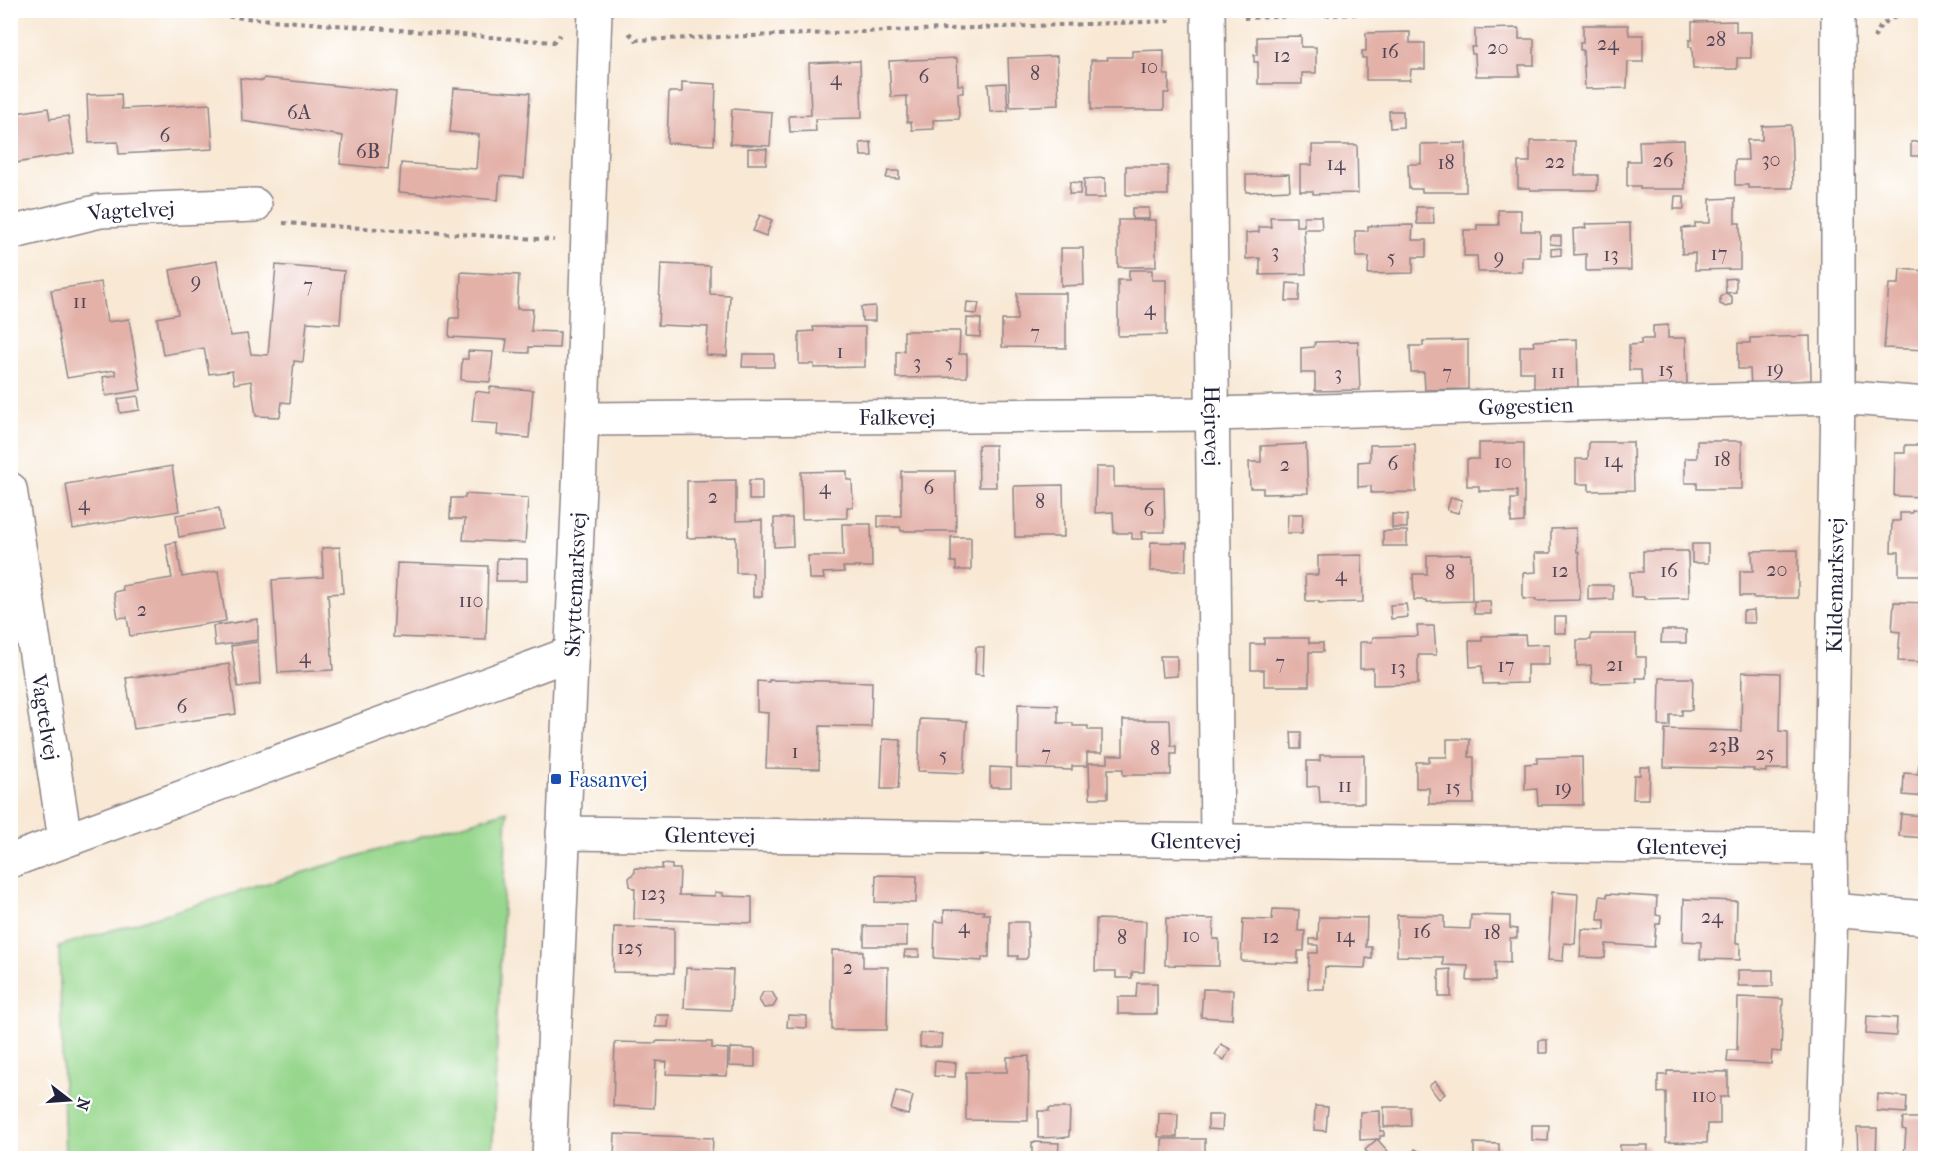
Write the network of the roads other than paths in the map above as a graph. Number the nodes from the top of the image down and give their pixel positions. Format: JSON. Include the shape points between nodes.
{"nodes":[{"id":1,"x":1838,"y":10,"type":"edge"},
{"id":2,"x":1208,"y":15,"type":"edge"},
{"id":3,"x":608,"y":18,"type":"edge"},
{"id":4,"x":255,"y":205,"type":"road end"},
{"id":5,"x":10,"y":233,"type":"edge"},
{"id":6,"x":1838,"y":397,"type":"junction"},
{"id":7,"x":1926,"y":404,"type":"edge"},
{"id":8,"x":1212,"y":414,"type":"junction"},
{"id":9,"x":582,"y":419,"type":"junction"},
{"id":10,"x":10,"y":489,"type":"edge"},
{"id":11,"x":572,"y":653,"type":"junction"},
{"id":12,"x":563,"y":833,"type":"junction"},
{"id":13,"x":65,"y":840,"type":"junction"},
{"id":14,"x":1216,"y":840,"type":"junction"},
{"id":15,"x":1830,"y":848,"type":"junction"},
{"id":16,"x":10,"y":861,"type":"edge"},
{"id":17,"x":1831,"y":910,"type":"junction"},
{"id":18,"x":1926,"y":918,"type":"edge"},
{"id":19,"x":549,"y":1158,"type":"edge"},
{"id":20,"x":1823,"y":1158,"type":"edge"}],
"edges":[{"from":1,"to":6,"type":"street","name":"Kildemarksvej"},
{"from":2,"to":8,"type":"street","name":"Hejrevej"},
{"from":3,"to":9,"type":"street","name":"Skyttemarksvej","via":[[587,242]]},
{"from":4,"to":5,"type":"street","name":"Vagtelvej","via":[[100,212]]},
{"from":6,"to":7,"type":"street","name":"Gøgestien"},
{"from":6,"to":8,"type":"street","name":"Gøgestien"},
{"from":6,"to":15,"type":"street","name":"Kildemarksvej"},
{"from":8,"to":9,"type":"street","name":"Falkevej"},
{"from":8,"to":14,"type":"street","name":"Hejrevej"},
{"from":9,"to":11,"type":"street","name":"Skyttemarksvej"},
{"from":10,"to":13,"type":"street","name":"Vagtelvej"},
{"from":11,"to":12,"type":"street","name":"Skyttemarksvej"},
{"from":11,"to":13,"type":"street"},
{"from":12,"to":14,"type":"street","name":"Glentevej"},
{"from":12,"to":19,"type":"street","name":"Skyttemarksvej"},
{"from":13,"to":16,"type":"street"},
{"from":14,"to":15,"type":"street","name":"Glentevej"},
{"from":15,"to":17,"type":"street","name":"Kildemarksvej"},
{"from":17,"to":18,"type":"street"},
{"from":17,"to":20,"type":"street","name":"Kildemarksvej"}]}
